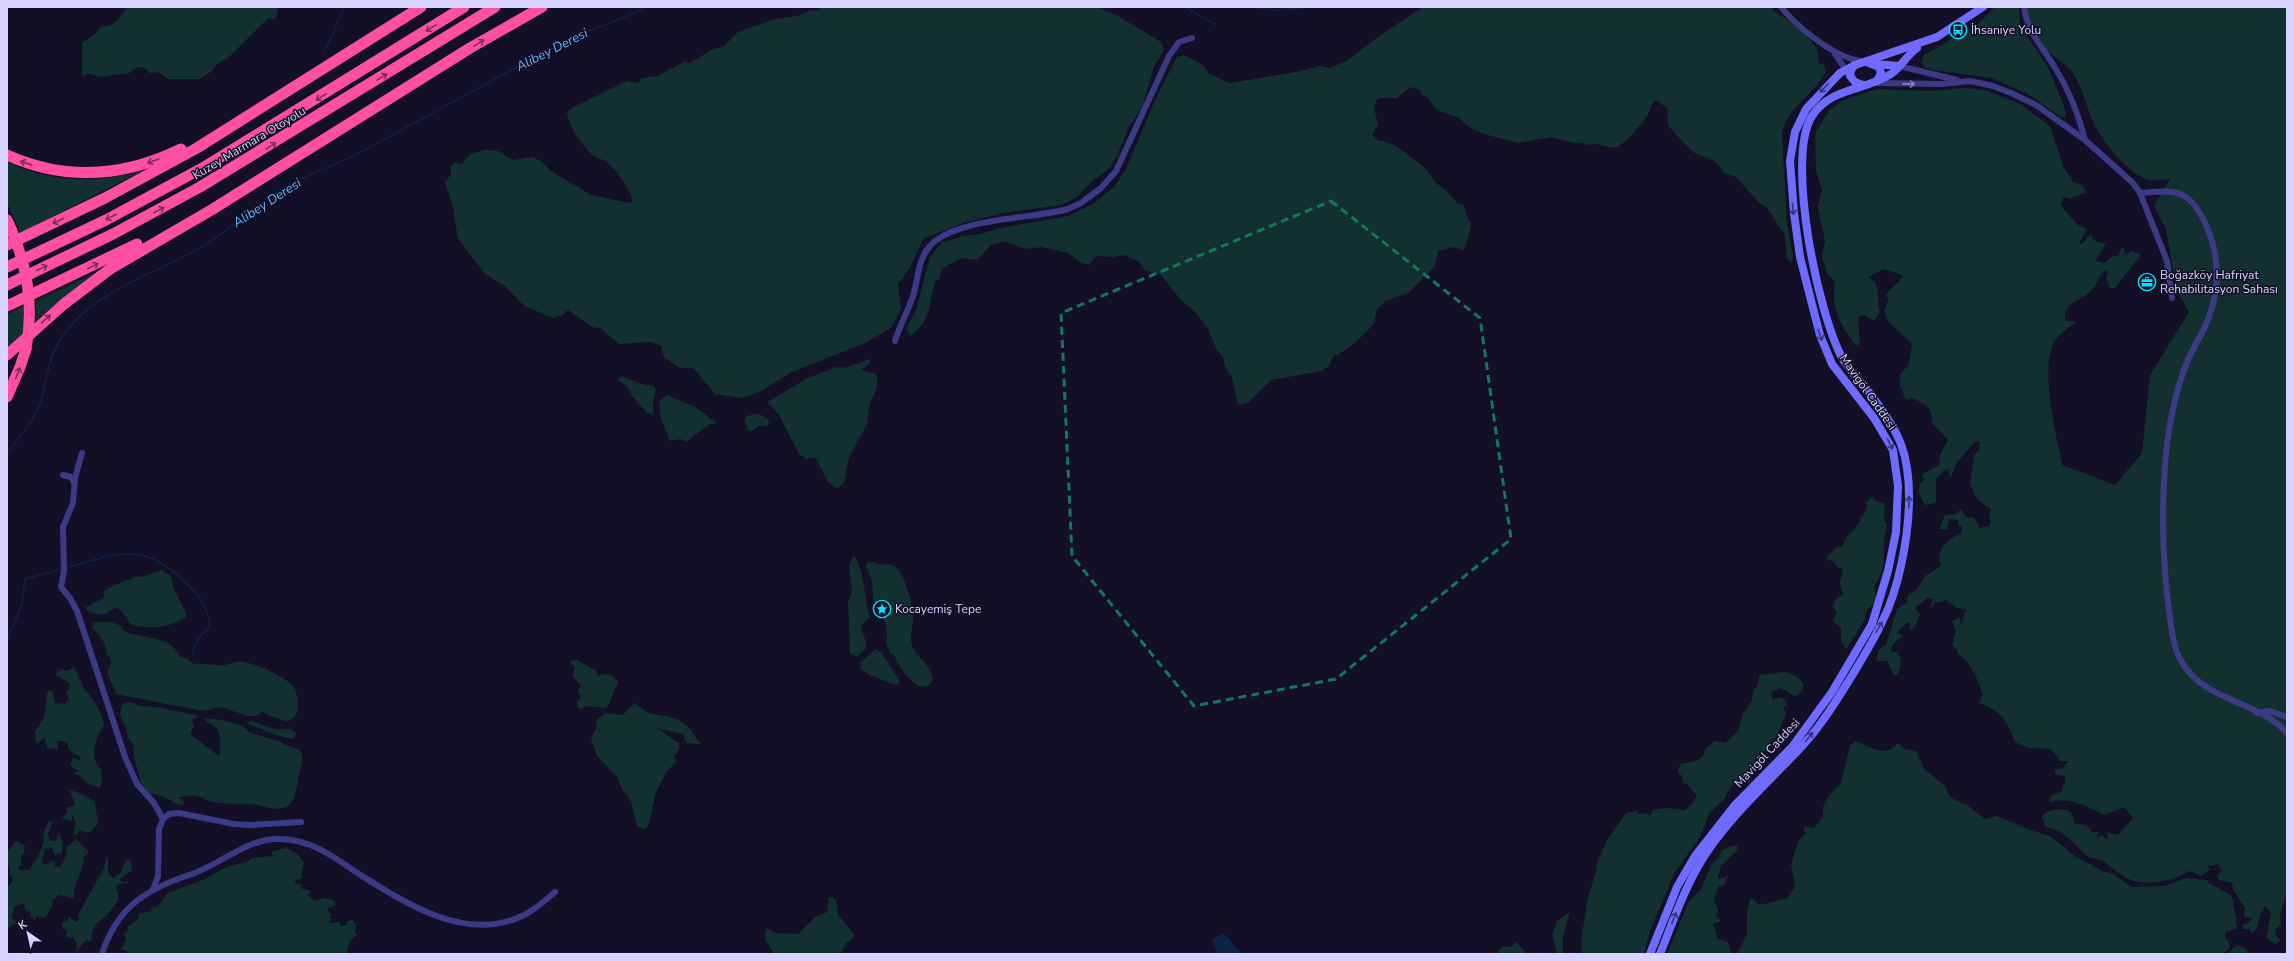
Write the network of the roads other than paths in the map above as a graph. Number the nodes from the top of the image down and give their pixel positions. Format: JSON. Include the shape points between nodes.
{"nodes":[{"id":1,"x":421,"y":7,"type":"edge"},
{"id":2,"x":464,"y":7,"type":"edge"},
{"id":3,"x":495,"y":7,"type":"edge"},
{"id":4,"x":542,"y":7,"type":"edge"},
{"id":5,"x":1781,"y":7,"type":"edge"},
{"id":6,"x":1982,"y":7,"type":"edge"},
{"id":7,"x":2024,"y":7,"type":"edge"},
{"id":8,"x":1192,"y":38,"type":"dead end"},
{"id":9,"x":1926,"y":42,"type":"junction"},
{"id":10,"x":1834,"y":53,"type":"junction"},
{"id":11,"x":1906,"y":57,"type":"junction"},
{"id":12,"x":1871,"y":63,"type":"junction"},
{"id":13,"x":1899,"y":66,"type":"junction"},
{"id":14,"x":322,"y":69,"type":"junction"},
{"id":15,"x":1914,"y":71,"type":"junction"},
{"id":16,"x":1848,"y":73,"type":"junction"},
{"id":17,"x":1961,"y":81,"type":"junction"},
{"id":18,"x":1871,"y":82,"type":"junction"},
{"id":19,"x":2085,"y":140,"type":"junction"},
{"id":20,"x":7,"y":155,"type":"edge"},
{"id":21,"x":268,"y":174,"type":"junction"},
{"id":22,"x":2140,"y":193,"type":"junction"},
{"id":23,"x":9,"y":225,"type":"edge"},
{"id":24,"x":7,"y":245,"type":"edge"},
{"id":25,"x":7,"y":267,"type":"edge"},
{"id":26,"x":7,"y":285,"type":"edge"},
{"id":27,"x":2172,"y":298,"type":"dead end"},
{"id":28,"x":7,"y":306,"type":"edge"},
{"id":29,"x":895,"y":341,"type":"dead end"},
{"id":30,"x":7,"y":354,"type":"edge"},
{"id":31,"x":7,"y":397,"type":"edge"},
{"id":32,"x":82,"y":453,"type":"dead end"},
{"id":33,"x":63,"y":475,"type":"dead end"},
{"id":34,"x":74,"y":484,"type":"junction"},
{"id":35,"x":2257,"y":713,"type":"junction"},
{"id":36,"x":2287,"y":717,"type":"edge"},
{"id":37,"x":2287,"y":733,"type":"edge"},
{"id":38,"x":163,"y":819,"type":"junction"},
{"id":39,"x":301,"y":822,"type":"dead end"},
{"id":40,"x":153,"y":890,"type":"junction"},
{"id":41,"x":555,"y":892,"type":"dead end"},
{"id":42,"x":102,"y":954,"type":"edge"},
{"id":43,"x":1650,"y":954,"type":"edge"},
{"id":44,"x":1660,"y":954,"type":"edge"}],
"edges":[{"from":1,"to":14,"type":"highway"},
{"from":2,"to":25,"type":"highway","name":"Kuzey Marmara Otoyolu","one_way":true,"via":[[206,166],[106,220]]},
{"from":26,"to":3,"type":"highway","name":"Kuzey Marmara Otoyolu","one_way":true,"via":[[139,221],[224,174]]},
{"from":21,"to":4,"type":"highway","one_way":true,"via":[[470,48]]},
{"from":5,"to":10,"type":"street","via":[[1795,22]]},
{"from":6,"to":9,"type":"main road","name":"Mavigöl Caddesi","via":[[1951,29]]},
{"from":7,"to":19,"type":"street","via":[[2028,27],[2060,78],[2079,119]]},
{"from":8,"to":29,"type":"street","via":[[1180,42],[1170,56],[1116,171],[1101,188],[1068,209],[962,229],[940,238],[929,247],[920,264],[913,296]]},
{"from":9,"to":11,"type":"main road","name":"Mavigöl Caddesi"},
{"from":9,"to":12,"type":"main road","name":"Mavigöl Caddesi"},
{"from":10,"to":12,"type":"street"},
{"from":10,"to":16,"type":"street"},
{"from":11,"to":13,"type":"main road","name":"Mavigöl Caddesi"},
{"from":11,"to":15,"type":"street"},
{"from":12,"to":13,"type":"main road"},
{"from":12,"to":16,"type":"main road","name":"Mavigöl Caddesi","via":[[1855,65]]},
{"from":12,"to":18,"type":"main road","via":[[1881,70]]},
{"from":13,"to":15,"type":"street"},
{"from":13,"to":18,"type":"main road","name":"Mavigöl Caddesi","via":[[1890,74]]},
{"from":14,"to":20,"type":"highway","one_way":true,"via":[[302,78],[192,143],[161,158],[127,169],[74,174],[37,167]]},
{"from":14,"to":24,"type":"highway","one_way":true,"via":[[250,116],[158,170]]},
{"from":15,"to":17,"type":"street"},
{"from":16,"to":18,"type":"main road","via":[[1855,82]]},
{"from":16,"to":43,"type":"main road","name":"Mavigöl Caddesi","one_way":true,"via":[[1813,100],[1795,132],[1790,160],[1794,213],[1800,257],[1824,346],[1832,364],[1874,418],[1893,450],[1898,508],[1888,571],[1872,624],[1832,692],[1792,747],[1735,805],[1695,856],[1677,887]]},
{"from":18,"to":17,"type":"street","one_way":true,"via":[[1943,84]]},
{"from":17,"to":19,"type":"street","via":[[1993,86],[2026,100]]},
{"from":44,"to":18,"type":"main road","name":"Mavigöl Caddesi","one_way":true,"via":[[1689,884],[1706,853],[1746,802],[1804,744],[1844,688],[1883,621],[1900,568],[1909,505],[1909,476],[1904,447],[1885,414],[1844,360],[1833,337],[1812,254],[1802,157],[1811,117],[1822,104]]},
{"from":19,"to":22,"type":"street","via":[[2133,183]]},
{"from":28,"to":21,"type":"highway","one_way":true,"via":[[120,253]]},
{"from":30,"to":21,"type":"highway","one_way":true,"via":[[64,304],[110,269]]},
{"from":22,"to":27,"type":"street","via":[[2167,261]]},
{"from":22,"to":35,"type":"street","via":[[2170,190],[2190,199],[2210,235],[2218,270],[2212,309],[2182,374],[2168,438],[2164,498],[2165,556],[2173,638],[2188,672],[2199,683]]},
{"from":31,"to":23,"type":"highway","one_way":true,"bridge":true,"via":[[26,349],[30,315],[25,268]]},
{"from":32,"to":34,"type":"street"},
{"from":33,"to":34,"type":"street","via":[[71,477]]},
{"from":34,"to":38,"type":"street","via":[[71,508],[64,527],[64,571],[61,587],[77,611],[136,784],[154,803]]},
{"from":35,"to":36,"type":"street","via":[[2270,711]]},
{"from":35,"to":37,"type":"street","via":[[2278,724]]},
{"from":38,"to":39,"type":"street","via":[[169,814],[178,813],[240,824],[278,825]]},
{"from":38,"to":40,"type":"street","via":[[159,829],[158,876]]},
{"from":40,"to":41,"type":"street","via":[[209,867],[259,841],[278,838],[304,842],[319,848],[416,907],[466,926],[513,920],[527,914]]},
{"from":40,"to":42,"type":"street","via":[[132,903],[119,917],[107,937]]}]}
